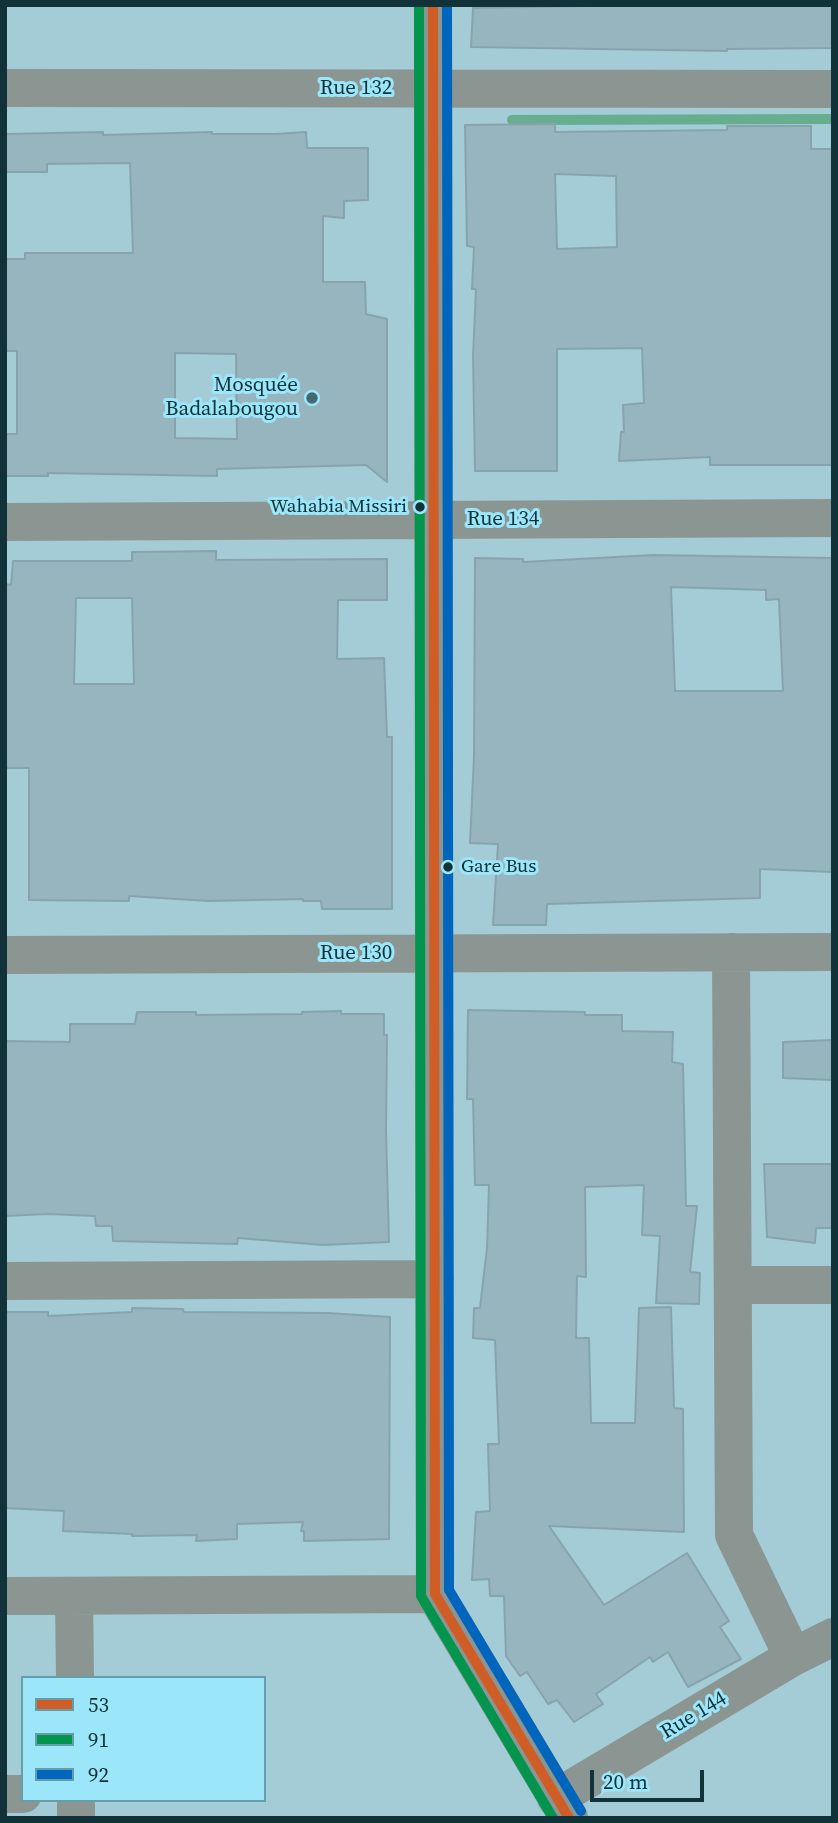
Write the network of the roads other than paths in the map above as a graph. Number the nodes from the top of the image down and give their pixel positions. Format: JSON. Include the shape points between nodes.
{"nodes":[{"id":1,"x":433,"y":5,"type":"edge"},
{"id":2,"x":5,"y":88,"type":"edge"},
{"id":3,"x":433,"y":89,"type":"junction"},
{"id":4,"x":833,"y":89,"type":"edge"},
{"id":5,"x":833,"y":518,"type":"edge"},
{"id":6,"x":434,"y":520,"type":"junction"},
{"id":7,"x":5,"y":522,"type":"edge"},
{"id":8,"x":731,"y":952,"type":"junction"},
{"id":9,"x":833,"y":952,"type":"edge"},
{"id":10,"x":434,"y":953,"type":"junction"},
{"id":11,"x":5,"y":955,"type":"edge"},
{"id":12,"x":435,"y":1279,"type":"junction"},
{"id":13,"x":5,"y":1281,"type":"edge"},
{"id":14,"x":734,"y":1285,"type":"junction"},
{"id":15,"x":833,"y":1285,"type":"edge"},
{"id":16,"x":435,"y":1594,"type":"junction"},
{"id":17,"x":5,"y":1596,"type":"edge"},
{"id":18,"x":74,"y":1596,"type":"junction"},
{"id":19,"x":833,"y":1637,"type":"edge"},
{"id":20,"x":793,"y":1657,"type":"junction"},
{"id":21,"x":75,"y":1676,"type":"edge"},
{"id":22,"x":563,"y":1808,"type":"edge"}],
"edges":[{"from":1,"to":3,"type":"street"},
{"from":2,"to":3,"type":"street","name":"Rue 132"},
{"from":3,"to":4,"type":"street","name":"Rue 132"},
{"from":3,"to":6,"type":"street"},
{"from":5,"to":6,"type":"street","name":"Rue 134"},
{"from":6,"to":7,"type":"street","name":"Rue 134"},
{"from":6,"to":10,"type":"street"},
{"from":8,"to":9,"type":"street","name":"Rue 130"},
{"from":8,"to":10,"type":"street","name":"Rue 130"},
{"from":8,"to":14,"type":"street"},
{"from":10,"to":11,"type":"street","name":"Rue 130"},
{"from":10,"to":12,"type":"street"},
{"from":12,"to":13,"type":"street"},
{"from":12,"to":16,"type":"street"},
{"from":14,"to":15,"type":"street"},
{"from":14,"to":20,"type":"street","via":[[734,1535]]},
{"from":16,"to":18,"type":"street"},
{"from":16,"to":22,"type":"street"},
{"from":17,"to":18,"type":"street"},
{"from":18,"to":21,"type":"street"},
{"from":19,"to":20,"type":"street","name":"Rue 144"},
{"from":20,"to":22,"type":"street","name":"Rue 144"}]}
